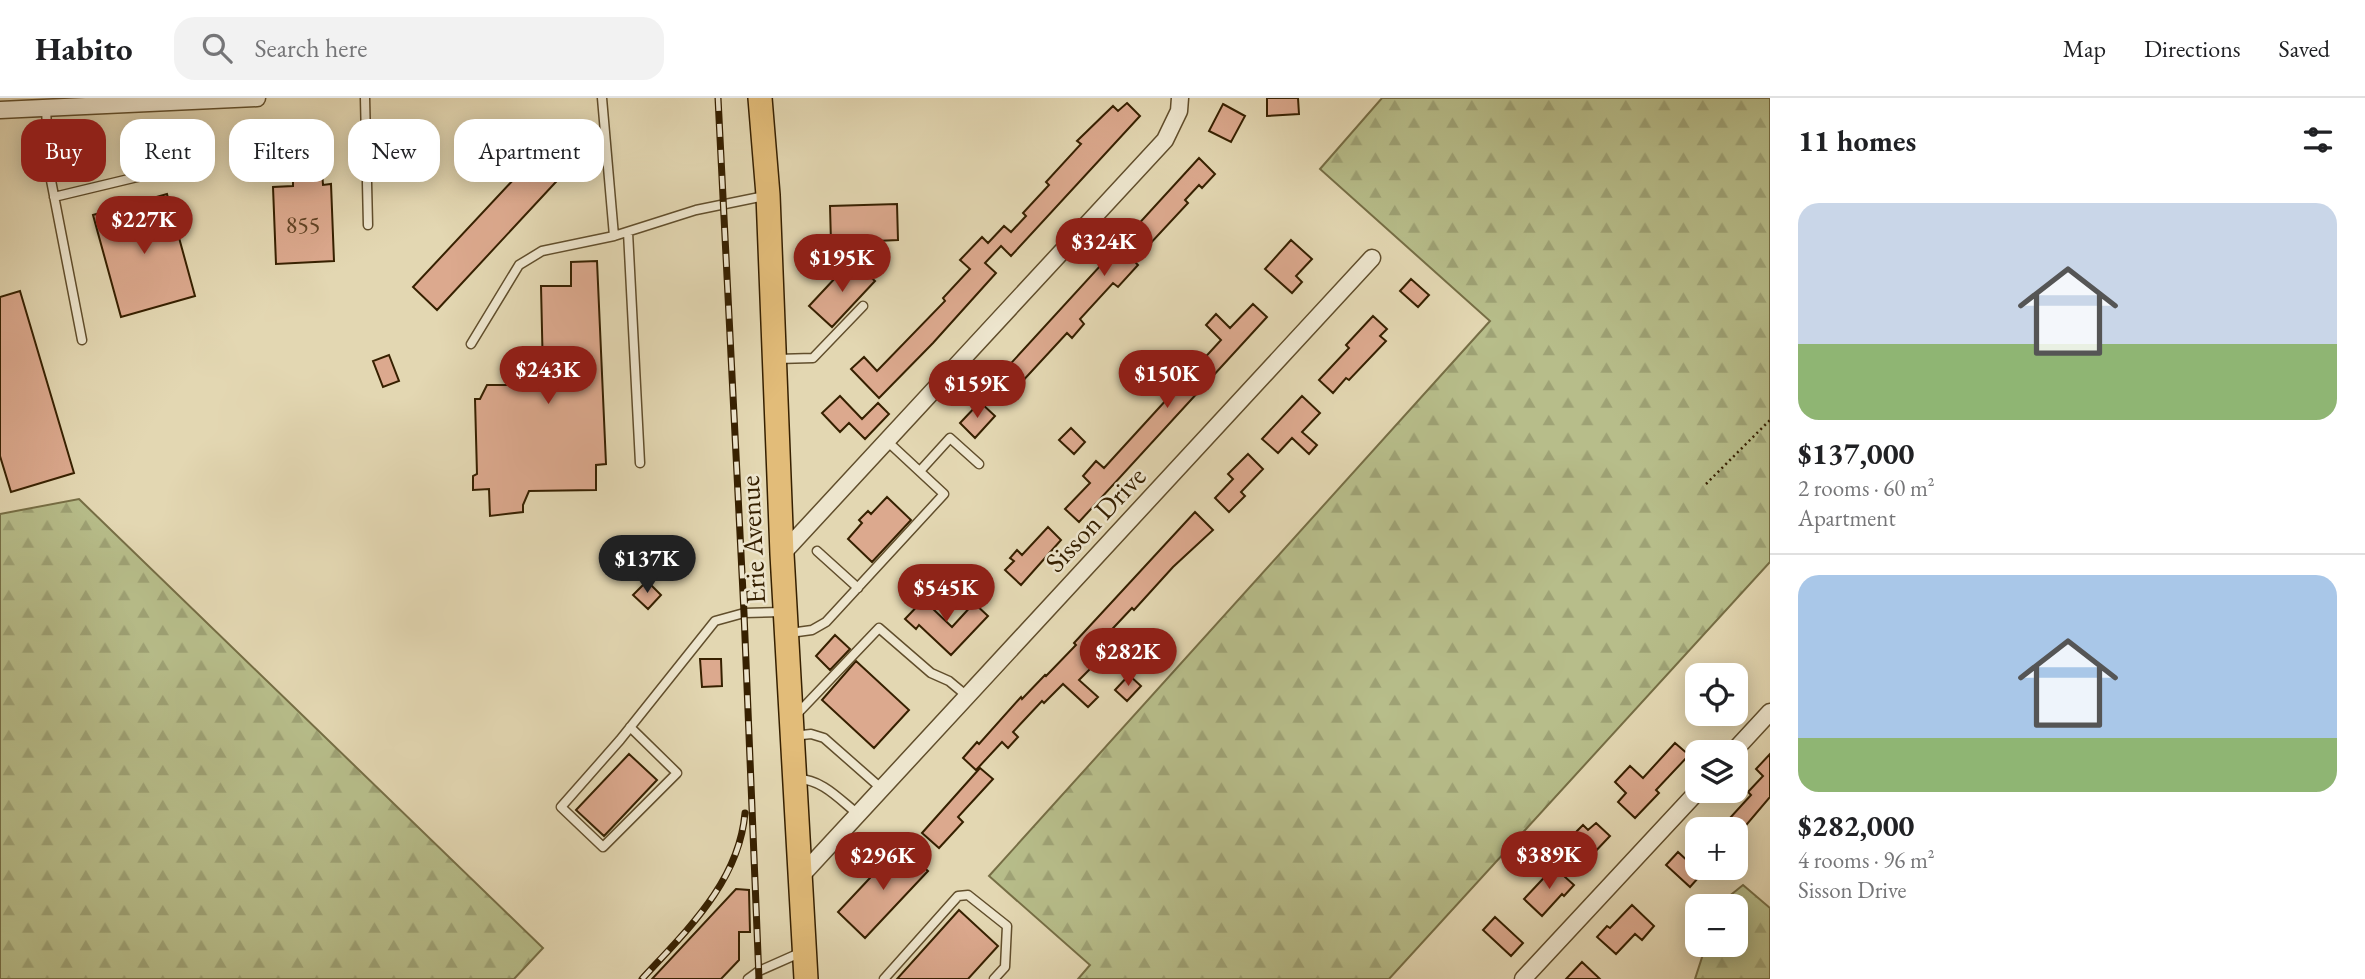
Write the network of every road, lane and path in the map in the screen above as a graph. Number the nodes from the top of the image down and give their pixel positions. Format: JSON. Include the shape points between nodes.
{"nodes":[{"id":1,"x":257,"y":98,"type":"edge"},
{"id":2,"x":365,"y":98,"type":"edge"},
{"id":3,"x":603,"y":98,"type":"edge"},
{"id":4,"x":760,"y":98,"type":"edge"},
{"id":5,"x":1180,"y":98,"type":"edge"},
{"id":6,"x":197,"y":99,"type":"edge"},
{"id":7,"x":122,"y":101,"type":"edge"},
{"id":8,"x":76,"y":102,"type":"edge"},
{"id":9,"x":46,"y":108,"type":"junction"},
{"id":10,"x":0,"y":110,"type":"edge"},
{"id":11,"x":120,"y":181,"type":"edge"},
{"id":12,"x":768,"y":195,"type":"junction"},
{"id":13,"x":54,"y":197,"type":"junction"},
{"id":14,"x":368,"y":225,"type":"dead end"},
{"id":15,"x":628,"y":232,"type":"junction"},
{"id":16,"x":614,"y":236,"type":"junction"},
{"id":17,"x":1372,"y":258,"type":"dead end"},
{"id":18,"x":863,"y":306,"type":"dead end"},
{"id":19,"x":82,"y":340,"type":"dead end"},
{"id":20,"x":471,"y":344,"type":"dead end"},
{"id":21,"x":774,"y":359,"type":"junction"},
{"id":22,"x":1770,"y":420,"type":"edge"},
{"id":23,"x":887,"y":441,"type":"junction"},
{"id":24,"x":640,"y":463,"type":"dead end"},
{"id":25,"x":979,"y":464,"type":"dead end"},
{"id":26,"x":920,"y":471,"type":"junction"},
{"id":27,"x":1706,"y":484,"type":"dead end"},
{"id":28,"x":817,"y":551,"type":"dead end"},
{"id":29,"x":782,"y":554,"type":"junction"},
{"id":30,"x":858,"y":588,"type":"junction"},
{"id":31,"x":786,"y":622,"type":"junction"},
{"id":32,"x":967,"y":696,"type":"junction"},
{"id":33,"x":1770,"y":712,"type":"edge"},
{"id":34,"x":630,"y":727,"type":"junction"},
{"id":35,"x":792,"y":727,"type":"junction"},
{"id":36,"x":1744,"y":740,"type":"edge"},
{"id":37,"x":795,"y":779,"type":"junction"},
{"id":38,"x":882,"y":789,"type":"junction"},
{"id":39,"x":1687,"y":803,"type":"edge"},
{"id":40,"x":859,"y":814,"type":"junction"},
{"id":41,"x":800,"y":877,"type":"junction"},
{"id":42,"x":805,"y":951,"type":"junction"},
{"id":43,"x":748,"y":979,"type":"edge"},
{"id":44,"x":806,"y":979,"type":"edge"},
{"id":45,"x":884,"y":979,"type":"edge"},
{"id":46,"x":994,"y":979,"type":"edge"},
{"id":47,"x":1523,"y":979,"type":"edge"}],
"edges":[{"from":1,"to":6,"type":"street"},
{"from":2,"to":14,"type":"lane"},
{"from":3,"to":16,"type":"lane"},
{"from":4,"to":12,"type":"main road","name":"Erie Avenue"},
{"from":5,"to":23,"type":"street","via":[[1165,140]]},
{"from":6,"to":7,"type":"street"},
{"from":7,"to":8,"type":"street"},
{"from":8,"to":9,"type":"street"},
{"from":9,"to":10,"type":"street"},
{"from":9,"to":13,"type":"lane"},
{"from":11,"to":13,"type":"lane"},
{"from":12,"to":15,"type":"lane","via":[[696,210]]},
{"from":12,"to":21,"type":"main road","name":"Erie Avenue"},
{"from":13,"to":19,"type":"lane"},
{"from":15,"to":16,"type":"lane"},
{"from":15,"to":24,"type":"lane"},
{"from":16,"to":20,"type":"lane","via":[[542,251],[519,265]]},
{"from":17,"to":32,"type":"street","name":"Sisson Drive"},
{"from":18,"to":21,"type":"lane","via":[[813,358]]},
{"from":21,"to":29,"type":"main road","name":"Erie Avenue"},
{"from":22,"to":27,"type":"path"},
{"from":23,"to":26,"type":"lane"},
{"from":23,"to":29,"type":"street"},
{"from":25,"to":26,"type":"lane","via":[[950,438]]},
{"from":26,"to":30,"type":"lane","via":[[944,494]]},
{"from":28,"to":30,"type":"lane"},
{"from":29,"to":31,"type":"main road","name":"Erie Avenue"},
{"from":30,"to":31,"type":"lane","via":[[826,622],[812,630]]},
{"from":31,"to":34,"type":"lane","via":[[744,613],[715,621]]},
{"from":31,"to":35,"type":"main road","name":"Erie Avenue"},
{"from":32,"to":35,"type":"lane","via":[[931,673],[878,628]]},
{"from":32,"to":38,"type":"street","name":"Sisson Drive"},
{"from":33,"to":36,"type":"street"},
{"from":34,"to":34,"type":"lane","via":[[561,807],[603,847],[677,773]]},
{"from":35,"to":37,"type":"main road","name":"Erie Avenue"},
{"from":35,"to":38,"type":"lane","via":[[824,738]]},
{"from":37,"to":40,"type":"lane","via":[[818,783]]},
{"from":37,"to":41,"type":"main road","name":"Erie Avenue"},
{"from":38,"to":40,"type":"street","name":"Sisson Drive"},
{"from":39,"to":47,"type":"street"},
{"from":40,"to":41,"type":"street","name":"Sisson Drive"},
{"from":41,"to":42,"type":"main road","name":"Erie Avenue"},
{"from":42,"to":43,"type":"lane"},
{"from":42,"to":44,"type":"main road","name":"Erie Avenue"},
{"from":45,"to":46,"type":"lane","via":[[958,896],[968,895],[1007,926],[1005,967]]}]}
